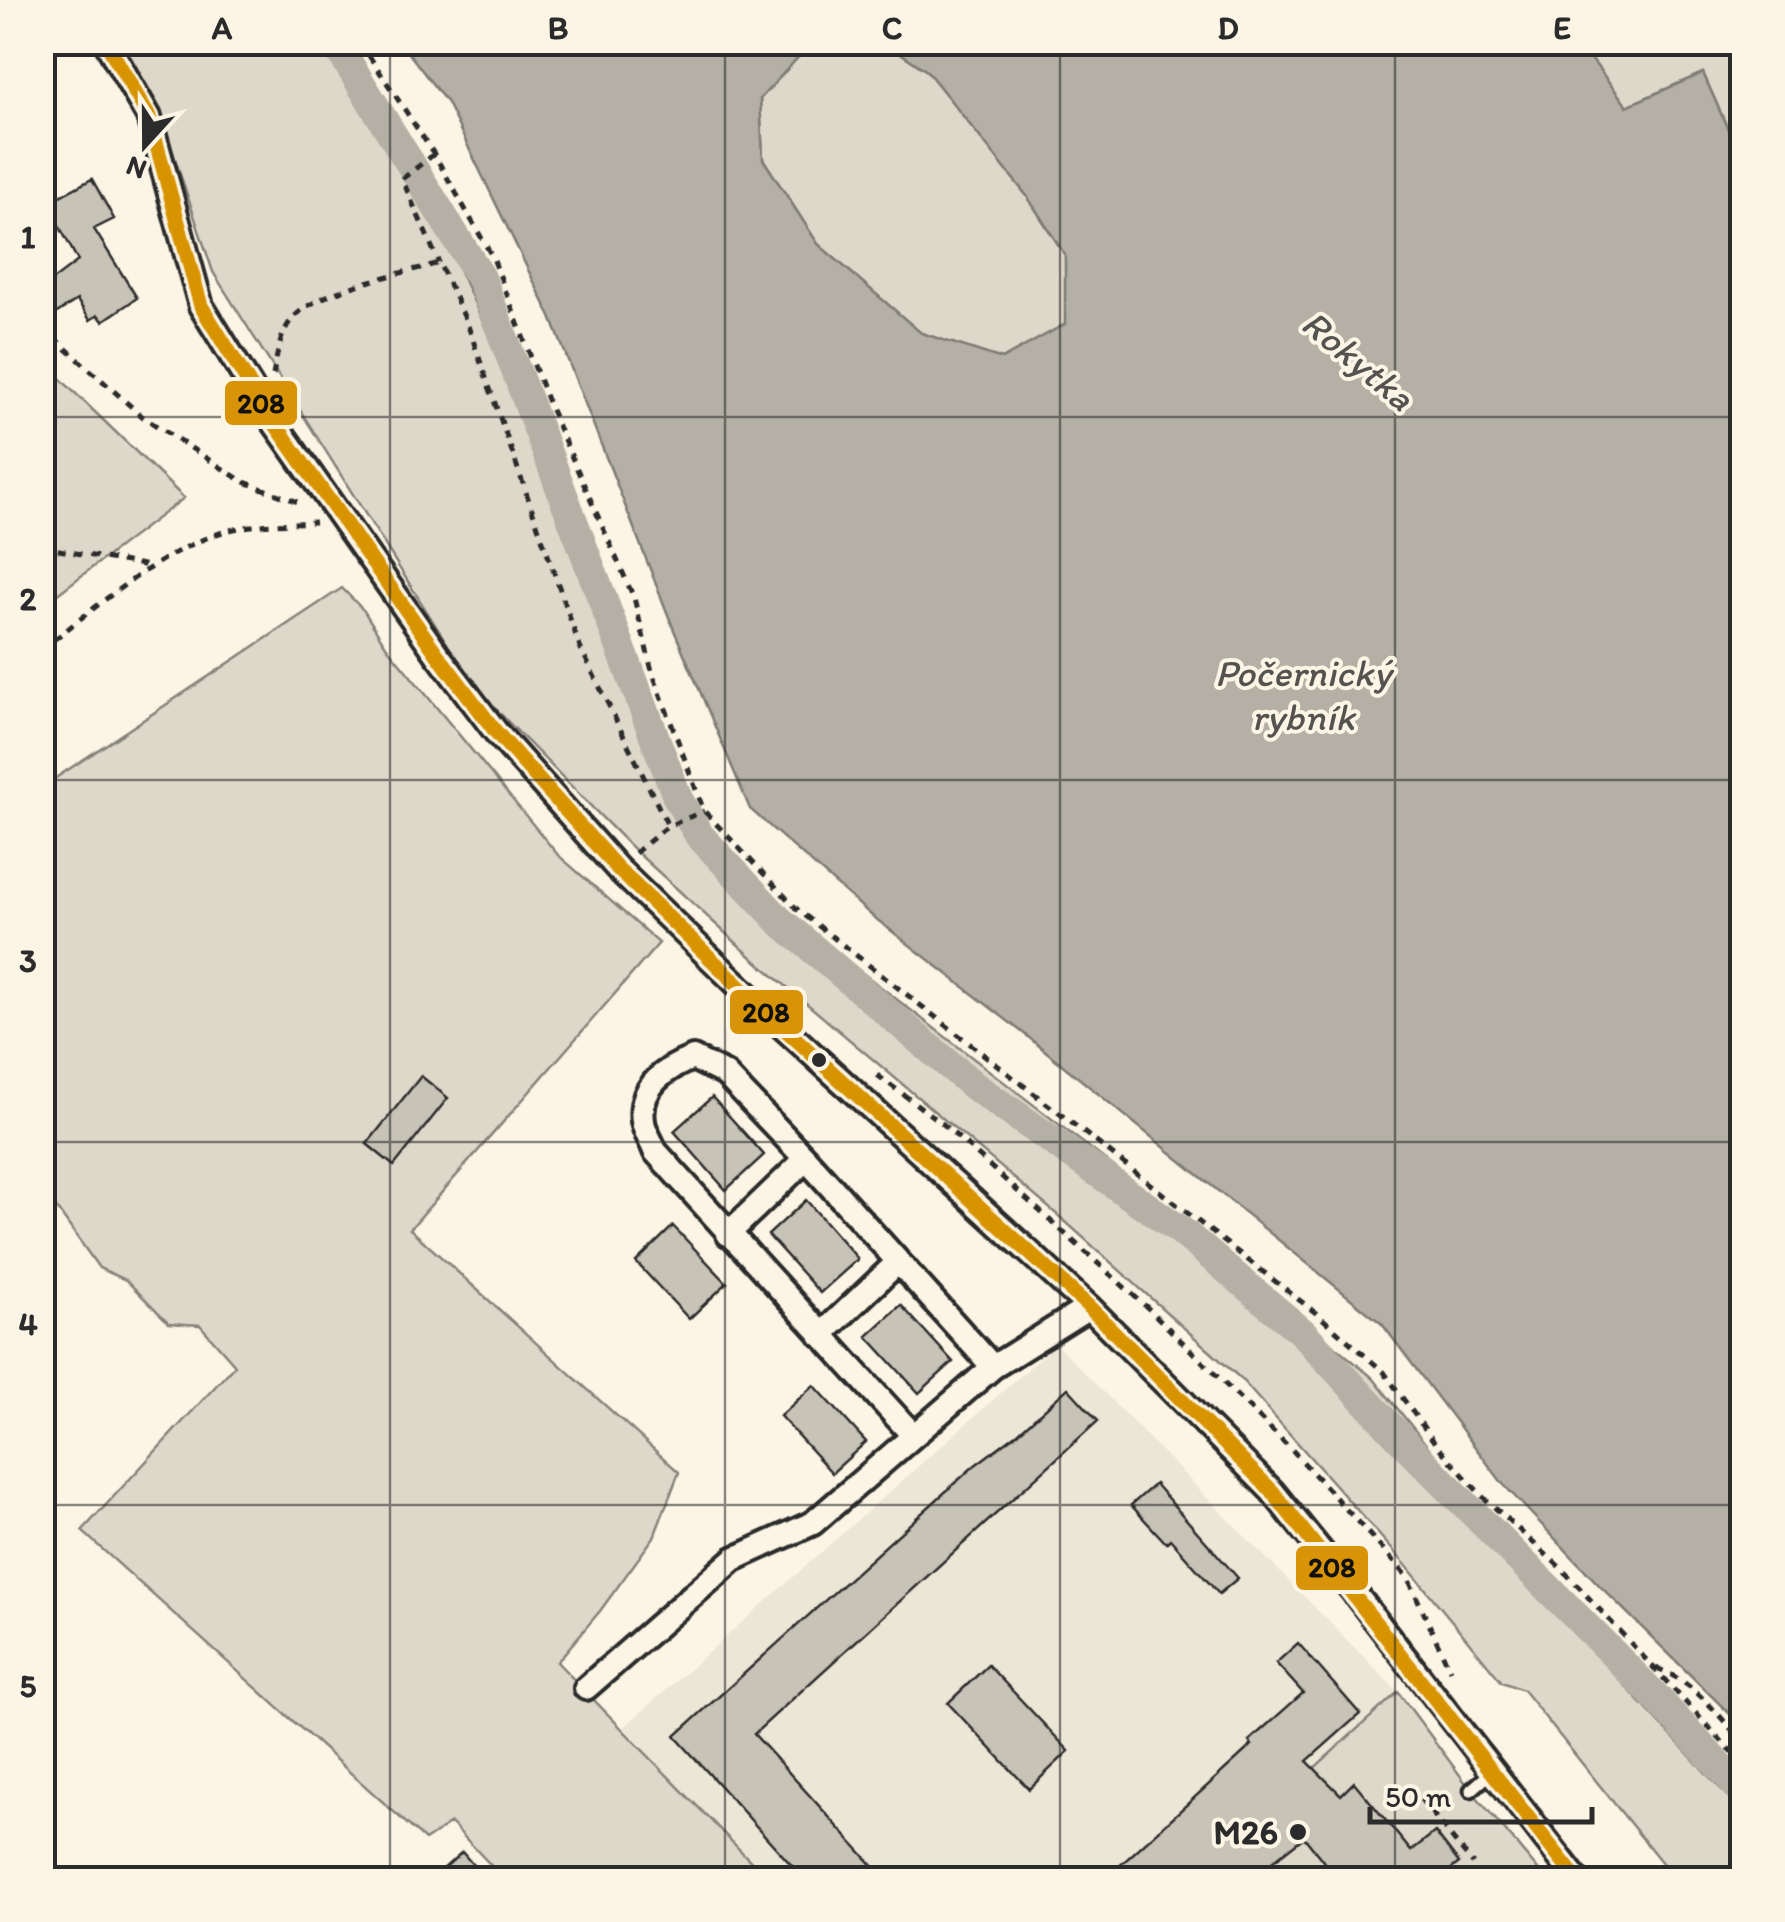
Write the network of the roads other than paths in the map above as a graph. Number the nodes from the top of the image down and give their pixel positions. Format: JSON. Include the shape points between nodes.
{"nodes":[{"id":1,"x":106,"y":42,"type":"edge"},
{"id":2,"x":806,"y":1159,"type":"junction"},
{"id":3,"x":728,"y":1234,"type":"junction"},
{"id":4,"x":898,"y":1262,"type":"junction"},
{"id":5,"x":1089,"y":1307,"type":"junction"},
{"id":6,"x":821,"y":1336,"type":"junction"},
{"id":7,"x":993,"y":1367,"type":"junction"},
{"id":8,"x":912,"y":1434,"type":"junction"},
{"id":9,"x":586,"y":1688,"type":"dead end"},
{"id":10,"x":1492,"y":1772,"type":"junction"},
{"id":11,"x":1471,"y":1790,"type":"dead end"},
{"id":12,"x":1577,"y":1880,"type":"edge"}],
"edges":[{"from":1,"to":5,"type":"street","via":[[149,117],[201,306],[264,408],[496,732],[618,868],[764,1010]]},
{"from":2,"to":3,"type":"street"},
{"from":2,"to":3,"type":"street","via":[[725,1074],[693,1058],[666,1068],[647,1093],[643,1121],[656,1152]]},
{"from":2,"to":4,"type":"street"},
{"from":3,"to":6,"type":"street"},
{"from":4,"to":6,"type":"street"},
{"from":4,"to":7,"type":"street"},
{"from":5,"to":7,"type":"street"},
{"from":5,"to":10,"type":"street","via":[[1272,1491]]},
{"from":6,"to":8,"type":"street"},
{"from":7,"to":8,"type":"street"},
{"from":8,"to":9,"type":"street","via":[[813,1523],[734,1560]]},
{"from":10,"to":11,"type":"lane"},
{"from":10,"to":12,"type":"street"}]}
